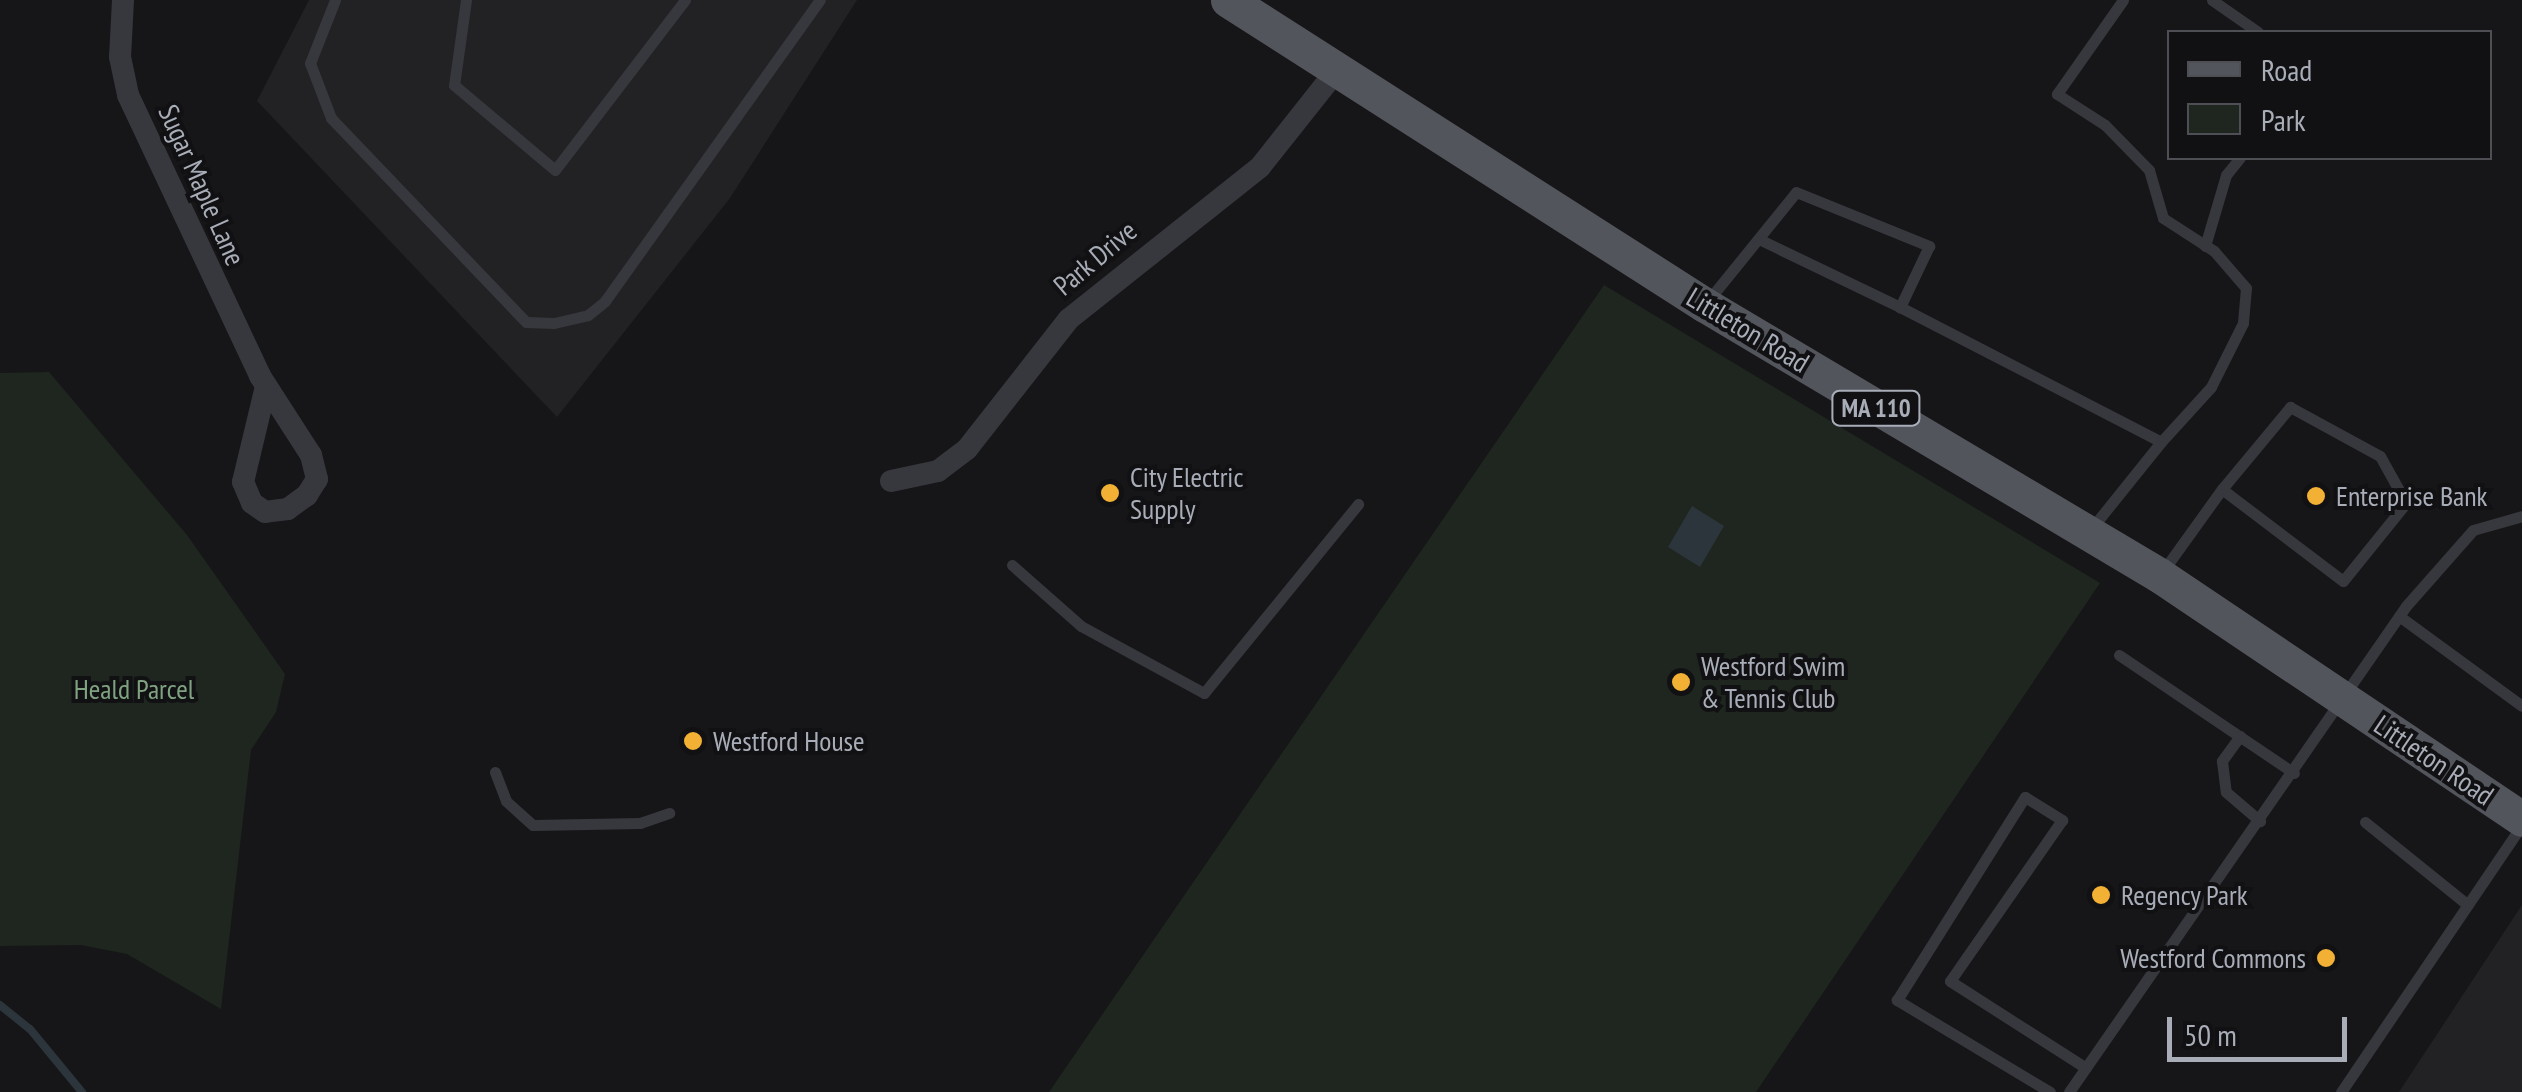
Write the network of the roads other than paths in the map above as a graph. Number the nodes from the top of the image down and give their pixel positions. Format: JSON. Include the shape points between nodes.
{"nodes":[{"id":1,"x":122,"y":0,"type":"edge"},
{"id":2,"x":335,"y":0,"type":"edge"},
{"id":3,"x":466,"y":0,"type":"edge"},
{"id":4,"x":685,"y":0,"type":"edge"},
{"id":5,"x":820,"y":0,"type":"edge"},
{"id":6,"x":1228,"y":0,"type":"edge"},
{"id":7,"x":2124,"y":0,"type":"edge"},
{"id":8,"x":2212,"y":0,"type":"edge"},
{"id":9,"x":2255,"y":30,"type":"edge"},
{"id":10,"x":1337,"y":70,"type":"junction"},
{"id":11,"x":2238,"y":160,"type":"edge"},
{"id":12,"x":1759,"y":239,"type":"junction"},
{"id":13,"x":2205,"y":246,"type":"junction"},
{"id":14,"x":1705,"y":305,"type":"junction"},
{"id":15,"x":1900,"y":307,"type":"junction"},
{"id":16,"x":266,"y":386,"type":"junction"},
{"id":17,"x":2161,"y":442,"type":"junction"},
{"id":18,"x":890,"y":480,"type":"dead end"},
{"id":19,"x":2222,"y":488,"type":"junction"},
{"id":20,"x":1358,"y":504,"type":"dead end"},
{"id":21,"x":2522,"y":516,"type":"edge"},
{"id":22,"x":2088,"y":533,"type":"junction"},
{"id":23,"x":1012,"y":565,"type":"dead end"},
{"id":24,"x":2159,"y":575,"type":"junction"},
{"id":25,"x":2399,"y":616,"type":"junction"},
{"id":26,"x":2119,"y":655,"type":"dead end"},
{"id":27,"x":2346,"y":700,"type":"junction"},
{"id":28,"x":2522,"y":706,"type":"edge"},
{"id":29,"x":2240,"y":736,"type":"junction"},
{"id":30,"x":495,"y":772,"type":"dead end"},
{"id":31,"x":2294,"y":773,"type":"junction"},
{"id":32,"x":669,"y":812,"type":"dead end"},
{"id":33,"x":2260,"y":821,"type":"junction"},
{"id":34,"x":2364,"y":822,"type":"dead end"},
{"id":35,"x":2522,"y":822,"type":"edge"},
{"id":36,"x":2468,"y":905,"type":"junction"},
{"id":37,"x":2086,"y":1068,"type":"junction"},
{"id":38,"x":2050,"y":1092,"type":"edge"},
{"id":39,"x":2069,"y":1092,"type":"edge"},
{"id":40,"x":2341,"y":1092,"type":"edge"}],
"edges":[{"from":1,"to":16,"type":"street","name":"Sugar Maple Lane","via":[[120,57],[128,95]]},
{"from":2,"to":5,"type":"lane","via":[[310,64],[331,118],[526,322],[554,322],[588,315],[605,301]]},
{"from":3,"to":4,"type":"lane","via":[[454,85],[555,170]]},
{"from":6,"to":10,"type":"main road","name":"Littleton Road","number":"MA 110"},
{"from":7,"to":13,"type":"lane","via":[[2057,94],[2104,125],[2150,170],[2163,218]]},
{"from":8,"to":9,"type":"lane"},
{"from":10,"to":14,"type":"main road","name":"Littleton Road","number":"MA 110"},
{"from":10,"to":18,"type":"street","name":"Park Drive","via":[[1260,167],[1082,306],[967,449],[938,471]]},
{"from":11,"to":13,"type":"lane","via":[[2226,175]]},
{"from":12,"to":14,"type":"lane"},
{"from":12,"to":15,"type":"lane"},
{"from":12,"to":15,"type":"lane","via":[[1796,192],[1929,246]]},
{"from":13,"to":17,"type":"lane","via":[[2246,288],[2243,324],[2210,387]]},
{"from":14,"to":22,"type":"main road","name":"Littleton Road","number":"MA 110"},
{"from":15,"to":17,"type":"lane"},
{"from":16,"to":16,"type":"street","name":"Sugar Maple Lane","via":[[311,455],[317,479],[288,508],[265,512],[252,503],[243,482]]},
{"from":17,"to":22,"type":"lane"},
{"from":19,"to":19,"type":"lane","via":[[2344,581],[2406,503],[2380,456],[2290,407]]},
{"from":19,"to":24,"type":"lane"},
{"from":20,"to":23,"type":"lane","via":[[1204,693],[1081,626]]},
{"from":21,"to":25,"type":"lane","via":[[2473,530]]},
{"from":22,"to":24,"type":"main road","name":"Littleton Road","number":"MA 110"},
{"from":24,"to":27,"type":"main road","name":"Littleton Road","number":"MA 110"},
{"from":25,"to":27,"type":"lane"},
{"from":25,"to":28,"type":"lane"},
{"from":26,"to":29,"type":"lane"},
{"from":27,"to":31,"type":"lane"},
{"from":27,"to":35,"type":"main road","name":"Littleton Road","number":"MA 110"},
{"from":29,"to":31,"type":"lane"},
{"from":29,"to":33,"type":"lane","via":[[2222,761],[2226,792]]},
{"from":30,"to":32,"type":"lane","via":[[506,802],[533,824],[640,823]]},
{"from":31,"to":33,"type":"lane"},
{"from":33,"to":37,"type":"lane"},
{"from":34,"to":36,"type":"lane"},
{"from":35,"to":36,"type":"lane"},
{"from":36,"to":40,"type":"lane"},
{"from":37,"to":38,"type":"lane","via":[[1950,981],[2062,820],[2025,797],[1897,1000]]},
{"from":37,"to":39,"type":"lane"}]}
